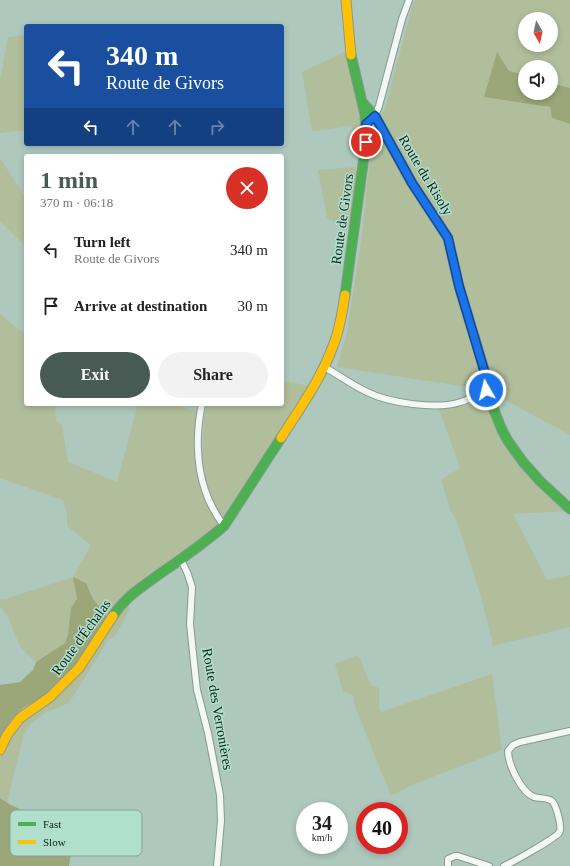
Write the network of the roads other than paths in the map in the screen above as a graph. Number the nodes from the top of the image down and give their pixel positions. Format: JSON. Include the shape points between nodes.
{"nodes":[{"id":1,"x":346,"y":0,"type":"edge"},
{"id":2,"x":409,"y":0,"type":"edge"},
{"id":3,"x":363,"y":103,"type":"junction"},
{"id":4,"x":375,"y":116,"type":"junction"},
{"id":5,"x":366,"y":124,"type":"junction"},
{"id":6,"x":324,"y":367,"type":"junction"},
{"id":7,"x":486,"y":390,"type":"junction"},
{"id":8,"x":202,"y":406,"type":"edge"},
{"id":9,"x":570,"y":509,"type":"edge"},
{"id":10,"x":224,"y":526,"type":"junction"},
{"id":11,"x":181,"y":560,"type":"junction"},
{"id":12,"x":570,"y":731,"type":"edge"},
{"id":13,"x":0,"y":750,"type":"edge"},
{"id":14,"x":217,"y":866,"type":"edge"},
{"id":15,"x":448,"y":866,"type":"edge"},
{"id":16,"x":489,"y":866,"type":"edge"},
{"id":17,"x":504,"y":866,"type":"edge"}],
"edges":[{"from":1,"to":3,"type":"street","name":"Route de Givors","via":[[351,54]]},
{"from":2,"to":4,"type":"street"},
{"from":3,"to":4,"type":"street","name":"Route du Risoly"},
{"from":3,"to":5,"type":"street","name":"Route de Givors"},
{"from":4,"to":5,"type":"street"},
{"from":4,"to":7,"type":"street","name":"Route du Risoly","via":[[412,183],[448,238],[459,286],[484,370]]},
{"from":5,"to":6,"type":"street","name":"Route de Givors","via":[[361,182],[342,315],[334,345]]},
{"from":6,"to":7,"type":"street","via":[[367,392],[386,400],[408,404],[443,405],[461,402]]},
{"from":6,"to":10,"type":"street","name":"Route de Givors"},
{"from":7,"to":9,"type":"street","via":[[508,441],[540,481]]},
{"from":8,"to":10,"type":"street","via":[[199,434],[201,474],[205,491]]},
{"from":10,"to":11,"type":"street","name":"Route d'Échalas"},
{"from":11,"to":13,"type":"street","name":"Route d'Échalas","via":[[136,591],[116,610],[79,668],[56,692],[20,718],[7,735]]},
{"from":11,"to":14,"type":"street","name":"Route des Verronières","via":[[192,587],[190,624],[197,690],[220,795],[221,821]]},
{"from":12,"to":17,"type":"street","via":[[520,742],[508,750],[509,760],[520,785],[534,797],[553,802],[560,827],[558,833]]},
{"from":15,"to":16,"type":"street","via":[[448,859],[458,856]]}]}
